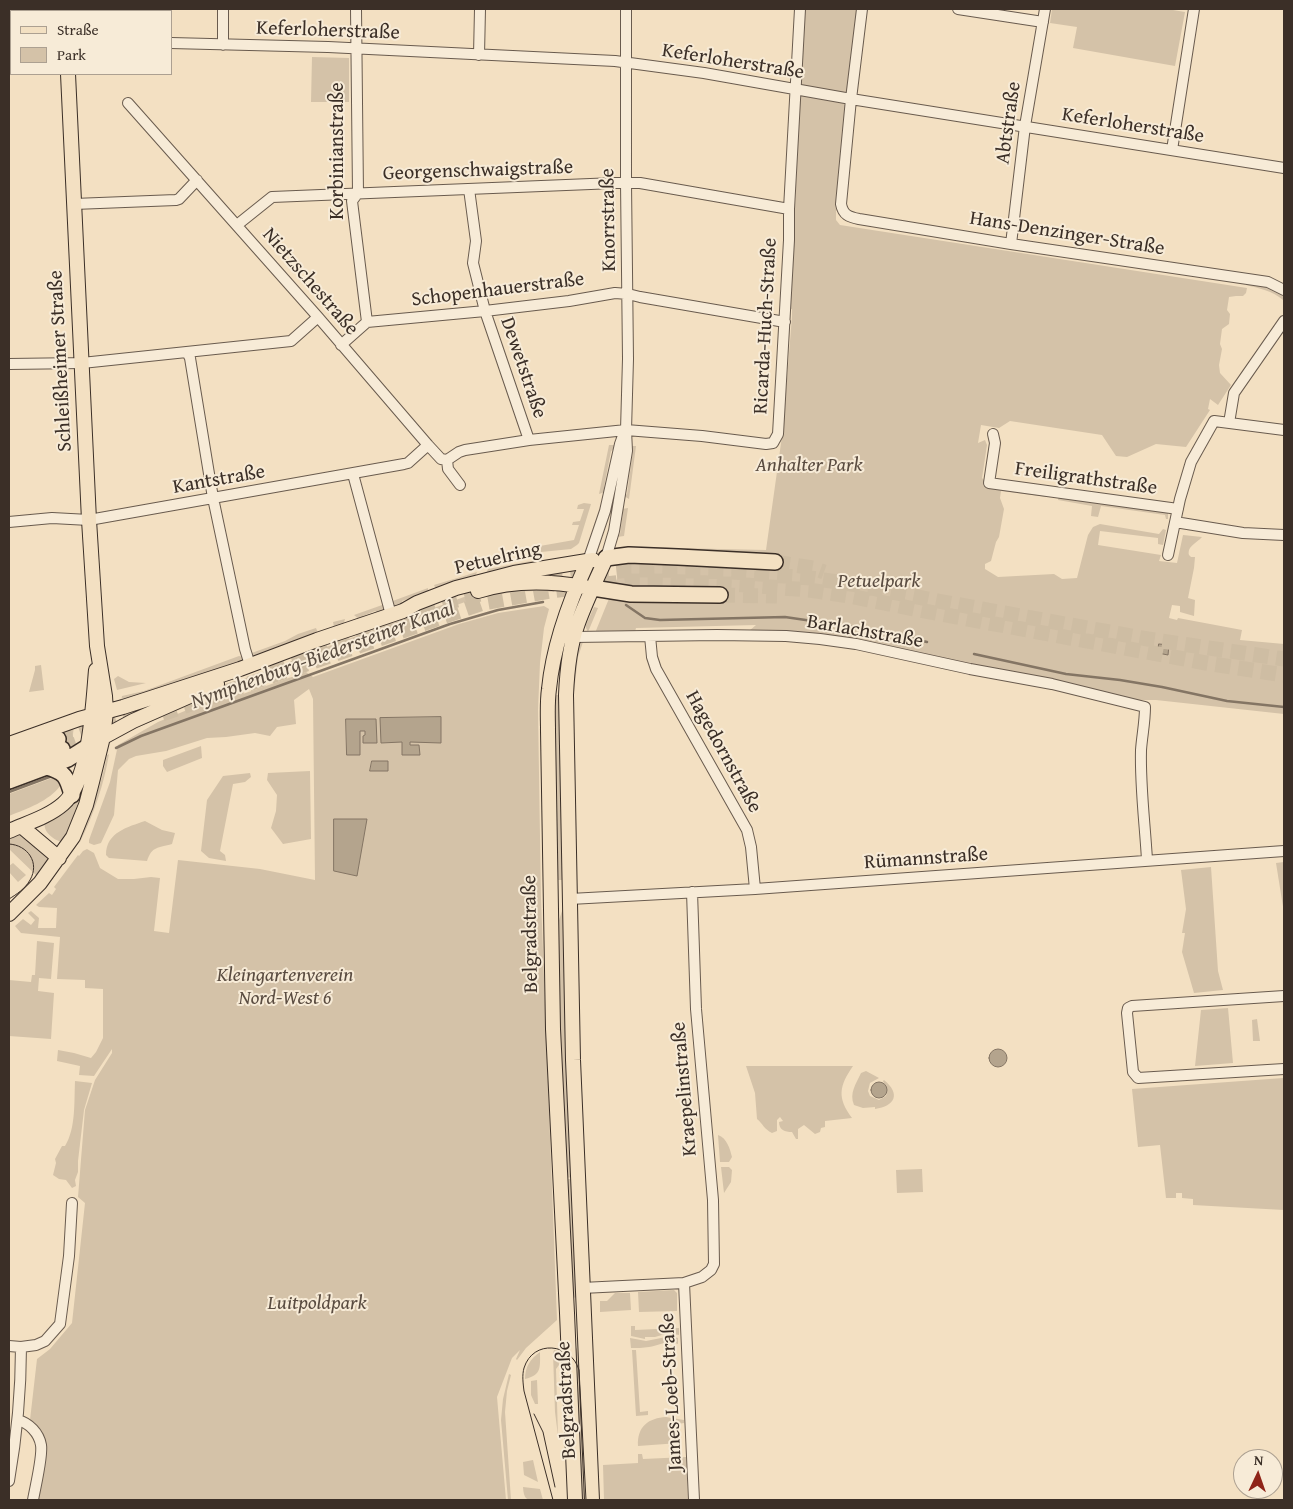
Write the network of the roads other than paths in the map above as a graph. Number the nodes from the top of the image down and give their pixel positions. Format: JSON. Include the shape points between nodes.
{"nodes":[{"id":1,"x":223,"y":9,"type":"edge"},
{"id":2,"x":356,"y":9,"type":"edge"},
{"id":3,"x":480,"y":9,"type":"edge"},
{"id":4,"x":626,"y":9,"type":"edge"},
{"id":5,"x":800,"y":9,"type":"edge"},
{"id":6,"x":862,"y":9,"type":"edge"},
{"id":7,"x":958,"y":9,"type":"edge"},
{"id":8,"x":1045,"y":9,"type":"edge"},
{"id":9,"x":1194,"y":9,"type":"edge"},
{"id":10,"x":1043,"y":22,"type":"junction"},
{"id":11,"x":172,"y":43,"type":"edge"},
{"id":12,"x":223,"y":45,"type":"junction"},
{"id":13,"x":356,"y":49,"type":"junction"},
{"id":14,"x":479,"y":55,"type":"junction"},
{"id":15,"x":626,"y":62,"type":"junction"},
{"id":16,"x":68,"y":75,"type":"edge"},
{"id":17,"x":796,"y":89,"type":"junction"},
{"id":18,"x":851,"y":99,"type":"junction"},
{"id":19,"x":128,"y":103,"type":"dead end"},
{"id":20,"x":1025,"y":126,"type":"junction"},
{"id":21,"x":1172,"y":150,"type":"junction"},
{"id":22,"x":1284,"y":165,"type":"edge"},
{"id":23,"x":197,"y":180,"type":"junction"},
{"id":24,"x":626,"y":183,"type":"junction"},
{"id":25,"x":469,"y":189,"type":"junction"},
{"id":26,"x":358,"y":193,"type":"junction"},
{"id":27,"x":74,"y":204,"type":"junction"},
{"id":28,"x":788,"y":209,"type":"junction"},
{"id":29,"x":237,"y":225,"type":"junction"},
{"id":30,"x":1011,"y":244,"type":"junction"},
{"id":31,"x":1284,"y":290,"type":"edge"},
{"id":32,"x":628,"y":294,"type":"junction"},
{"id":33,"x":485,"y":311,"type":"junction"},
{"id":34,"x":318,"y":317,"type":"junction"},
{"id":35,"x":1284,"y":321,"type":"edge"},
{"id":36,"x":367,"y":322,"type":"junction"},
{"id":37,"x":785,"y":322,"type":"junction"},
{"id":38,"x":342,"y":345,"type":"junction"},
{"id":39,"x":187,"y":352,"type":"junction"},
{"id":40,"x":82,"y":363,"type":"junction"},
{"id":41,"x":9,"y":364,"type":"edge"},
{"id":42,"x":1229,"y":423,"type":"junction"},
{"id":43,"x":626,"y":430,"type":"junction"},
{"id":44,"x":1284,"y":430,"type":"edge"},
{"id":45,"x":992,"y":434,"type":"dead end"},
{"id":46,"x":529,"y":440,"type":"junction"},
{"id":47,"x":428,"y":445,"type":"junction"},
{"id":48,"x":447,"y":460,"type":"junction"},
{"id":49,"x":353,"y":474,"type":"junction"},
{"id":50,"x":460,"y":485,"type":"dead end"},
{"id":51,"x":213,"y":498,"type":"junction"},
{"id":52,"x":1178,"y":509,"type":"junction"},
{"id":53,"x":89,"y":520,"type":"junction"},
{"id":54,"x":9,"y":522,"type":"edge"},
{"id":55,"x":1175,"y":522,"type":"junction"},
{"id":56,"x":1284,"y":535,"type":"edge"},
{"id":57,"x":1168,"y":555,"type":"dead end"},
{"id":58,"x":606,"y":558,"type":"junction"},
{"id":59,"x":588,"y":561,"type":"junction"},
{"id":60,"x":775,"y":562,"type":"tunnel mouth"},
{"id":61,"x":577,"y":586,"type":"junction"},
{"id":62,"x":593,"y":588,"type":"junction"},
{"id":63,"x":720,"y":595,"type":"tunnel mouth"},
{"id":64,"x":397,"y":613,"type":"junction"},
{"id":65,"x":650,"y":636,"type":"junction"},
{"id":66,"x":574,"y":637,"type":"junction"},
{"id":67,"x":97,"y":646,"type":"junction"},
{"id":68,"x":245,"y":667,"type":"junction"},
{"id":69,"x":551,"y":676,"type":"junction"},
{"id":70,"x":566,"y":679,"type":"junction"},
{"id":71,"x":566,"y":695,"type":"junction"},
{"id":72,"x":548,"y":698,"type":"junction"},
{"id":73,"x":106,"y":712,"type":"junction"},
{"id":74,"x":92,"y":715,"type":"junction"},
{"id":75,"x":102,"y":737,"type":"junction"},
{"id":76,"x":9,"y":744,"type":"edge"},
{"id":77,"x":87,"y":747,"type":"junction"},
{"id":78,"x":9,"y":755,"type":"edge"},
{"id":79,"x":47,"y":767,"type":"junction"},
{"id":80,"x":9,"y":768,"type":"edge"},
{"id":81,"x":9,"y":781,"type":"edge"},
{"id":82,"x":72,"y":795,"type":"junction"},
{"id":83,"x":40,"y":817,"type":"junction"},
{"id":84,"x":15,"y":829,"type":"edge"},
{"id":85,"x":68,"y":846,"type":"junction"},
{"id":86,"x":1284,"y":851,"type":"edge"},
{"id":87,"x":59,"y":858,"type":"junction"},
{"id":88,"x":1147,"y":860,"type":"junction"},
{"id":89,"x":755,"y":889,"type":"junction"},
{"id":90,"x":692,"y":892,"type":"junction"},
{"id":91,"x":570,"y":899,"type":"junction"},
{"id":92,"x":9,"y":914,"type":"edge"},
{"id":93,"x":1284,"y":996,"type":"edge"},
{"id":94,"x":1284,"y":1069,"type":"edge"},
{"id":95,"x":72,"y":1203,"type":"dead end"},
{"id":96,"x":684,"y":1283,"type":"junction"},
{"id":97,"x":582,"y":1293,"type":"junction"},
{"id":98,"x":568,"y":1313,"type":"junction"},
{"id":99,"x":9,"y":1346,"type":"edge"},
{"id":100,"x":22,"y":1346,"type":"junction"},
{"id":101,"x":18,"y":1420,"type":"junction"},
{"id":102,"x":9,"y":1481,"type":"edge"},
{"id":103,"x":33,"y":1500,"type":"edge"},
{"id":104,"x":575,"y":1500,"type":"edge"},
{"id":105,"x":592,"y":1500,"type":"edge"},
{"id":106,"x":694,"y":1500,"type":"edge"}],
"edges":[{"from":1,"to":12,"type":"street"},
{"from":2,"to":13,"type":"street","name":"Korbinianstraße"},
{"from":3,"to":14,"type":"street"},
{"from":4,"to":15,"type":"street","name":"Knorrstraße"},
{"from":5,"to":17,"type":"street","name":"Ricarda-Huch-Straße"},
{"from":6,"to":18,"type":"street"},
{"from":7,"to":10,"type":"street"},
{"from":8,"to":10,"type":"street","name":"Abtstraße"},
{"from":9,"to":21,"type":"street"},
{"from":10,"to":20,"type":"street","name":"Abtstraße"},
{"from":11,"to":12,"type":"street","name":"Keferloherstraße"},
{"from":12,"to":13,"type":"street","name":"Keferloherstraße"},
{"from":13,"to":14,"type":"street","name":"Keferloherstraße"},
{"from":13,"to":26,"type":"street","name":"Korbinianstraße"},
{"from":14,"to":15,"type":"street","name":"Keferloherstraße"},
{"from":15,"to":17,"type":"street","name":"Keferloherstraße"},
{"from":15,"to":24,"type":"street","name":"Knorrstraße"},
{"from":16,"to":27,"type":"main road","name":"Schleißheimer Straße"},
{"from":17,"to":18,"type":"street","name":"Keferloherstraße"},
{"from":17,"to":28,"type":"street","name":"Ricarda-Huch-Straße"},
{"from":18,"to":20,"type":"street","name":"Keferloherstraße"},
{"from":18,"to":30,"type":"street","name":"Hans-Denzinger-Straße","via":[[841,204],[843,213],[852,218]]},
{"from":19,"to":23,"type":"street","name":"Nietzschestraße"},
{"from":20,"to":21,"type":"street","name":"Keferloherstraße"},
{"from":20,"to":30,"type":"street","name":"Abtstraße"},
{"from":21,"to":22,"type":"street","name":"Keferloherstraße"},
{"from":23,"to":27,"type":"street","via":[[176,200]]},
{"from":23,"to":29,"type":"street","name":"Nietzschestraße"},
{"from":24,"to":25,"type":"street","name":"Georgenschwaigstraße"},
{"from":24,"to":28,"type":"street","name":"Georgenschwaigstraße"},
{"from":24,"to":32,"type":"street","name":"Knorrstraße"},
{"from":25,"to":26,"type":"street","name":"Georgenschwaigstraße"},
{"from":25,"to":33,"type":"street","name":"Dewetstraße","via":[[476,241],[473,263]]},
{"from":26,"to":29,"type":"street","name":"Georgenschwaigstraße","via":[[272,197]]},
{"from":26,"to":36,"type":"street","name":"Korbinianstraße","via":[[352,201]]},
{"from":27,"to":40,"type":"main road","name":"Schleißheimer Straße"},
{"from":28,"to":37,"type":"street","name":"Ricarda-Huch-Straße"},
{"from":29,"to":34,"type":"street","name":"Nietzschestraße"},
{"from":30,"to":31,"type":"street","name":"Hans-Denzinger-Straße","via":[[1268,282]]},
{"from":32,"to":33,"type":"street","name":"Schopenhauerstraße","via":[[615,293]]},
{"from":32,"to":37,"type":"street","name":"Schopenhauerstraße"},
{"from":32,"to":43,"type":"street","name":"Knorrstraße"},
{"from":33,"to":36,"type":"street","name":"Schopenhauerstraße"},
{"from":33,"to":46,"type":"street","name":"Dewetstraße"},
{"from":34,"to":38,"type":"street","name":"Nietzschestraße"},
{"from":34,"to":39,"type":"street","via":[[291,341]]},
{"from":35,"to":42,"type":"street","via":[[1234,393]]},
{"from":36,"to":38,"type":"street"},
{"from":37,"to":43,"type":"street","name":"Ricarda-Huch-Straße","via":[[778,434],[773,443]]},
{"from":38,"to":47,"type":"street","name":"Nietzschestraße"},
{"from":39,"to":40,"type":"street"},
{"from":39,"to":51,"type":"street"},
{"from":40,"to":41,"type":"street"},
{"from":40,"to":53,"type":"main road","name":"Schleißheimer Straße"},
{"from":42,"to":44,"type":"street"},
{"from":42,"to":52,"type":"street","via":[[1214,421],[1191,462]]},
{"from":43,"to":46,"type":"street"},
{"from":43,"to":58,"type":"street","name":"Knorrstraße","via":[[623,477]]},
{"from":43,"to":59,"type":"street","name":"Knorrstraße"},
{"from":45,"to":52,"type":"street","name":"Freiligrathstraße","via":[[995,443],[989,482]]},
{"from":46,"to":48,"type":"street","via":[[465,450]]},
{"from":47,"to":48,"type":"street","name":"Nietzschestraße","via":[[441,459]]},
{"from":47,"to":49,"type":"street","name":"Kantstraße","via":[[408,463]]},
{"from":48,"to":50,"type":"street","name":"Nietzschestraße","via":[[448,470]]},
{"from":49,"to":51,"type":"street","name":"Kantstraße"},
{"from":49,"to":64,"type":"street"},
{"from":51,"to":53,"type":"street","name":"Kantstraße"},
{"from":51,"to":68,"type":"street","via":[[245,649]]},
{"from":52,"to":55,"type":"street"},
{"from":53,"to":54,"type":"street","name":"Kantstraße","via":[[52,518]]},
{"from":53,"to":67,"type":"main road","name":"Schleißheimer Straße"},
{"from":55,"to":56,"type":"street","name":"Freiligrathstraße"},
{"from":55,"to":57,"type":"street"},
{"from":58,"to":59,"type":"main road","name":"Petuelring"},
{"from":58,"to":60,"type":"highway","via":[[668,556]]},
{"from":58,"to":62,"type":"main road","name":"Belgradstraße"},
{"from":59,"to":61,"type":"main road","name":"Belgradstraße"},
{"from":59,"to":64,"type":"main road","name":"Petuelring","via":[[492,578],[456,588]]},
{"from":61,"to":62,"type":"main road","name":"Petuelring"},
{"from":61,"to":64,"type":"main road","name":"Petuelring","via":[[514,584],[482,589]]},
{"from":61,"to":69,"type":"main road","name":"Belgradstraße"},
{"from":62,"to":63,"type":"highway","via":[[630,594]]},
{"from":62,"to":66,"type":"main road","name":"Belgradstraße"},
{"from":64,"to":68,"type":"main road","name":"Petuelring"},
{"from":65,"to":66,"type":"street","name":"Barlachstraße"},
{"from":65,"to":88,"type":"street","name":"Barlachstraße","via":[[786,636],[856,644],[1052,684],[1145,707],[1141,773]]},
{"from":65,"to":89,"type":"street","name":"Hagedornstraße","via":[[656,669],[747,830]]},
{"from":66,"to":70,"type":"main road","name":"Belgradstraße"},
{"from":67,"to":73,"type":"main road","name":"Schleißheimer Straße"},
{"from":67,"to":74,"type":"main road","name":"Schleißheimer Straße"},
{"from":68,"to":73,"type":"main road","name":"Petuelring"},
{"from":68,"to":75,"type":"main road","name":"Petuelring","via":[[213,686]]},
{"from":69,"to":70,"type":"main road","via":[[555,680]]},
{"from":69,"to":72,"type":"main road","name":"Belgradstraße"},
{"from":70,"to":71,"type":"main road","name":"Belgradstraße"},
{"from":71,"to":72,"type":"main road","via":[[554,692]]},
{"from":71,"to":91,"type":"main road","name":"Belgradstraße"},
{"from":72,"to":98,"type":"main road","name":"Belgradstraße","via":[[553,1029]]},
{"from":73,"to":74,"type":"main road","name":"Petuelring"},
{"from":73,"to":75,"type":"main road","name":"Schleißheimer Straße"},
{"from":74,"to":76,"type":"main road","name":"Petuelring"},
{"from":74,"to":77,"type":"main road","name":"Schleißheimer Straße"},
{"from":75,"to":77,"type":"main road","name":"Petuelring"},
{"from":75,"to":85,"type":"main road","name":"Schleißheimer Straße","via":[[86,805]]},
{"from":77,"to":79,"type":"highway"},
{"from":77,"to":82,"type":"main road","name":"Schleißheimer Straße","via":[[80,781]]},
{"from":78,"to":80,"type":"highway","via":[[60,744]]},
{"from":79,"to":81,"type":"highway"},
{"from":79,"to":82,"type":"highway","via":[[64,776]]},
{"from":82,"to":83,"type":"main road","name":"Schleißheimer Straße","via":[[64,804]]},
{"from":83,"to":84,"type":"main road","name":"Schleißheimer Straße"},
{"from":83,"to":85,"type":"main road","via":[[43,834],[56,845]]},
{"from":84,"to":87,"type":"main road"},
{"from":85,"to":87,"type":"main road","name":"Schleißheimer Straße"},
{"from":86,"to":88,"type":"street","name":"Rümannstraße"},
{"from":87,"to":92,"type":"main road","name":"Schleißheimer Straße"},
{"from":88,"to":89,"type":"street","name":"Rümannstraße"},
{"from":89,"to":90,"type":"street","name":"Rümannstraße"},
{"from":90,"to":91,"type":"street","name":"Rümannstraße"},
{"from":90,"to":96,"type":"street","name":"Kraepelinstraße","via":[[697,1022],[714,1212],[714,1264],[702,1277]]},
{"from":91,"to":97,"type":"main road","name":"Belgradstraße","via":[[572,1060]]},
{"from":93,"to":94,"type":"street","via":[[1132,1006],[1127,1014],[1133,1072],[1138,1078]]},
{"from":95,"to":100,"type":"street","via":[[60,1324],[45,1341]]},
{"from":96,"to":97,"type":"street"},
{"from":96,"to":106,"type":"street","name":"James-Loeb-Straße"},
{"from":97,"to":98,"type":"main road","name":"Belgradstraße"},
{"from":97,"to":105,"type":"main road","name":"Belgradstraße"},
{"from":98,"to":104,"type":"main road","name":"Belgradstraße"},
{"from":99,"to":100,"type":"street"},
{"from":100,"to":101,"type":"street"},
{"from":101,"to":102,"type":"street"},
{"from":101,"to":103,"type":"street","via":[[32,1428],[42,1447]]}]}
